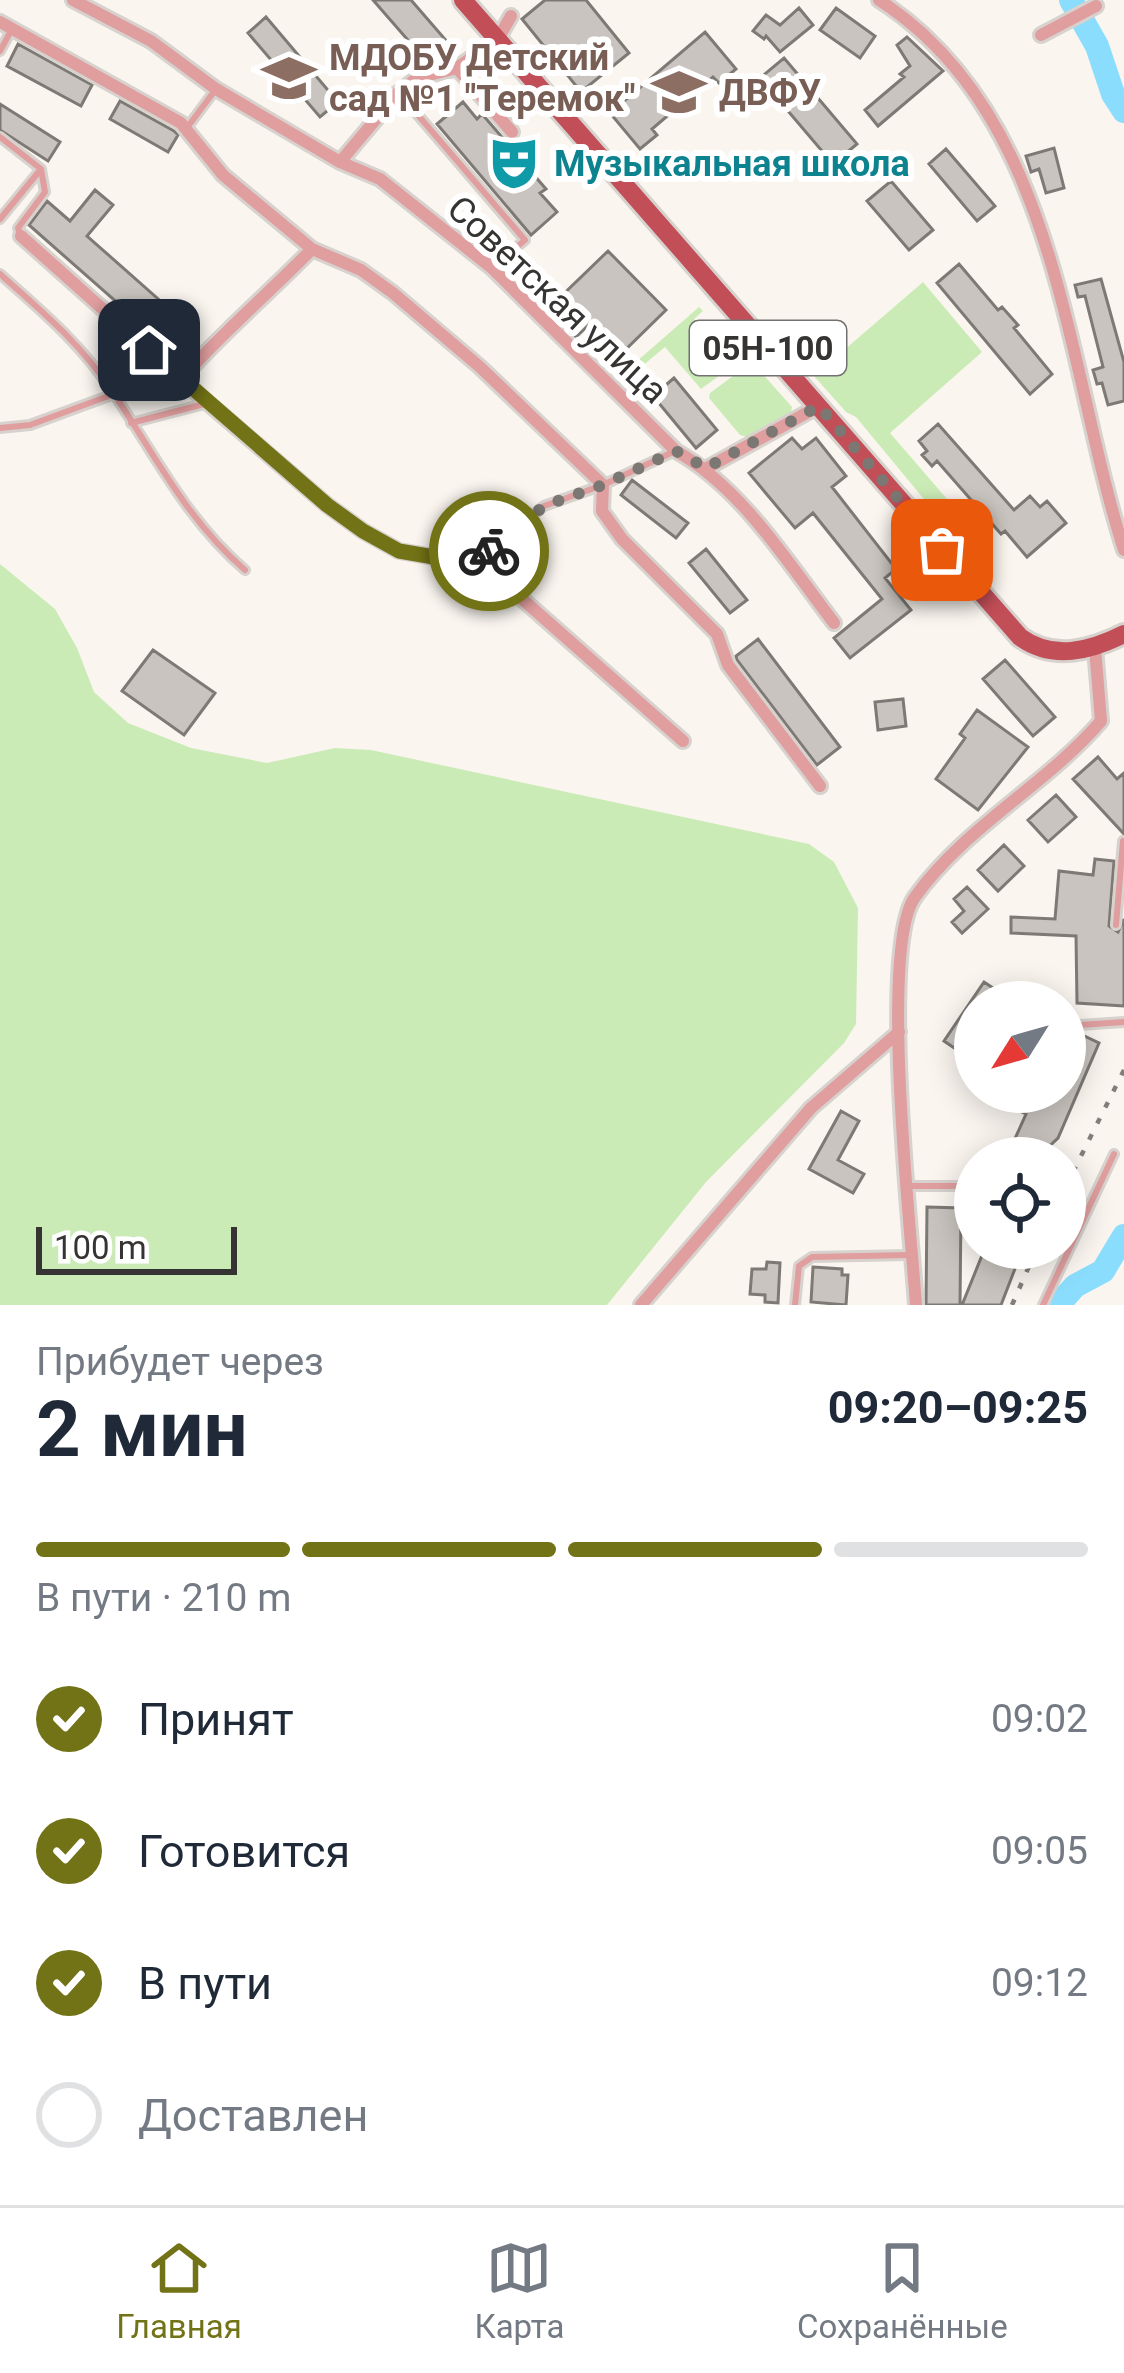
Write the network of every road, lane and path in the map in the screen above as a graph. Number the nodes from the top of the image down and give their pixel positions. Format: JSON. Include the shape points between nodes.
{"nodes":[{"id":1,"x":73,"y":0,"type":"edge"},
{"id":2,"x":464,"y":0,"type":"edge"},
{"id":3,"x":879,"y":0,"type":"edge"},
{"id":4,"x":1096,"y":6,"type":"dead end"},
{"id":5,"x":511,"y":16,"type":"dead end"},
{"id":6,"x":6,"y":25,"type":"edge"},
{"id":7,"x":1041,"y":35,"type":"dead end"},
{"id":8,"x":498,"y":39,"type":"junction"},
{"id":9,"x":0,"y":51,"type":"edge"},
{"id":10,"x":457,"y":68,"type":"junction"},
{"id":11,"x":216,"y":89,"type":"junction"},
{"id":12,"x":398,"y":93,"type":"junction"},
{"id":13,"x":186,"y":129,"type":"junction"},
{"id":14,"x":512,"y":131,"type":"dead end"},
{"id":15,"x":0,"y":137,"type":"edge"},
{"id":16,"x":340,"y":162,"type":"junction"},
{"id":17,"x":41,"y":169,"type":"junction"},
{"id":18,"x":0,"y":219,"type":"edge"},
{"id":19,"x":21,"y":236,"type":"joint"},
{"id":20,"x":312,"y":249,"type":"junction"},
{"id":21,"x":493,"y":268,"type":"junction"},
{"id":22,"x":0,"y":274,"type":"edge"},
{"id":23,"x":181,"y":379,"type":"junction"},
{"id":24,"x":114,"y":394,"type":"junction"},
{"id":25,"x":208,"y":403,"type":"junction"},
{"id":26,"x":819,"y":406,"type":"junction"},
{"id":27,"x":131,"y":423,"type":"junction"},
{"id":28,"x":0,"y":428,"type":"edge"},
{"id":29,"x":676,"y":451,"type":"junction"},
{"id":30,"x":706,"y":468,"type":"junction"},
{"id":31,"x":603,"y":485,"type":"junction"},
{"id":32,"x":1124,"y":550,"type":"edge"},
{"id":33,"x":477,"y":559,"type":"junction"},
{"id":34,"x":245,"y":571,"type":"dead end"},
{"id":35,"x":834,"y":623,"type":"dead end"},
{"id":36,"x":1124,"y":634,"type":"edge"},
{"id":37,"x":1094,"y":648,"type":"junction"},
{"id":38,"x":683,"y":741,"type":"dead end"},
{"id":39,"x":820,"y":786,"type":"dead end"},
{"id":40,"x":1123,"y":842,"type":"edge"},
{"id":41,"x":1116,"y":925,"type":"dead end"},
{"id":42,"x":1124,"y":1022,"type":"edge"},
{"id":43,"x":1086,"y":1025,"type":"edge"},
{"id":44,"x":898,"y":1032,"type":"junction"},
{"id":45,"x":1114,"y":1154,"type":"dead end"},
{"id":46,"x":908,"y":1186,"type":"junction"},
{"id":47,"x":954,"y":1186,"type":"edge"},
{"id":48,"x":913,"y":1255,"type":"junction"},
{"id":49,"x":641,"y":1305,"type":"edge"},
{"id":50,"x":795,"y":1305,"type":"edge"},
{"id":51,"x":916,"y":1305,"type":"edge"},
{"id":52,"x":1043,"y":1305,"type":"edge"}],
"edges":[{"from":1,"to":11,"type":"street","name":"Советская улица","via":[[151,41]]},
{"from":2,"to":8,"type":"main road","number":"05Н-100"},
{"from":3,"to":32,"type":"street","via":[[948,58],[985,105],[1013,164],[1055,270]]},
{"from":4,"to":7,"type":"street"},
{"from":5,"to":8,"type":"street"},
{"from":6,"to":9,"type":"lane"},
{"from":6,"to":13,"type":"street"},
{"from":8,"to":10,"type":"street"},
{"from":8,"to":26,"type":"main road","number":"05Н-100"},
{"from":10,"to":12,"type":"street","via":[[417,78]]},
{"from":10,"to":14,"type":"street"},
{"from":11,"to":13,"type":"lane"},
{"from":11,"to":16,"type":"street","name":"Советская улица"},
{"from":12,"to":16,"type":"street"},
{"from":12,"to":21,"type":"lane","via":[[525,240]]},
{"from":13,"to":20,"type":"street","via":[[223,175]]},
{"from":15,"to":17,"type":"lane"},
{"from":16,"to":21,"type":"street","name":"Советская улица","via":[[380,179]]},
{"from":17,"to":18,"type":"lane"},
{"from":17,"to":19,"type":"lane","via":[[45,191],[18,228]]},
{"from":19,"to":23,"type":"street"},
{"from":20,"to":23,"type":"street"},
{"from":20,"to":31,"type":"street","via":[[394,293]]},
{"from":21,"to":29,"type":"street","name":"Советская улица"},
{"from":22,"to":24,"type":"lane","via":[[77,344]]},
{"from":23,"to":25,"type":"street"},
{"from":24,"to":27,"type":"lane"},
{"from":24,"to":28,"type":"lane"},
{"from":25,"to":27,"type":"lane"},
{"from":25,"to":33,"type":"street","via":[[363,531],[399,551]]},
{"from":26,"to":30,"type":"street"},
{"from":26,"to":37,"type":"main road","number":"05Н-100","via":[[1020,637],[1061,653]]},
{"from":27,"to":34,"type":"lane","via":[[212,541]]},
{"from":29,"to":30,"type":"street","name":"Советская улица"},
{"from":29,"to":31,"type":"lane"},
{"from":30,"to":35,"type":"street","name":"Советская улица"},
{"from":31,"to":33,"type":"lane","via":[[544,506]]},
{"from":31,"to":39,"type":"street","via":[[602,511],[717,634],[728,665]]},
{"from":33,"to":38,"type":"street"},
{"from":36,"to":37,"type":"main road","number":"05Н-100"},
{"from":37,"to":44,"type":"street","via":[[1101,721],[953,855],[904,916]]},
{"from":40,"to":41,"type":"lane"},
{"from":42,"to":43,"type":"lane"},
{"from":44,"to":46,"type":"street"},
{"from":44,"to":49,"type":"street","via":[[811,1108]]},
{"from":45,"to":52,"type":"lane"},
{"from":46,"to":47,"type":"lane"},
{"from":46,"to":48,"type":"street"},
{"from":48,"to":50,"type":"lane","via":[[812,1257],[799,1266]]},
{"from":48,"to":51,"type":"street"}]}
